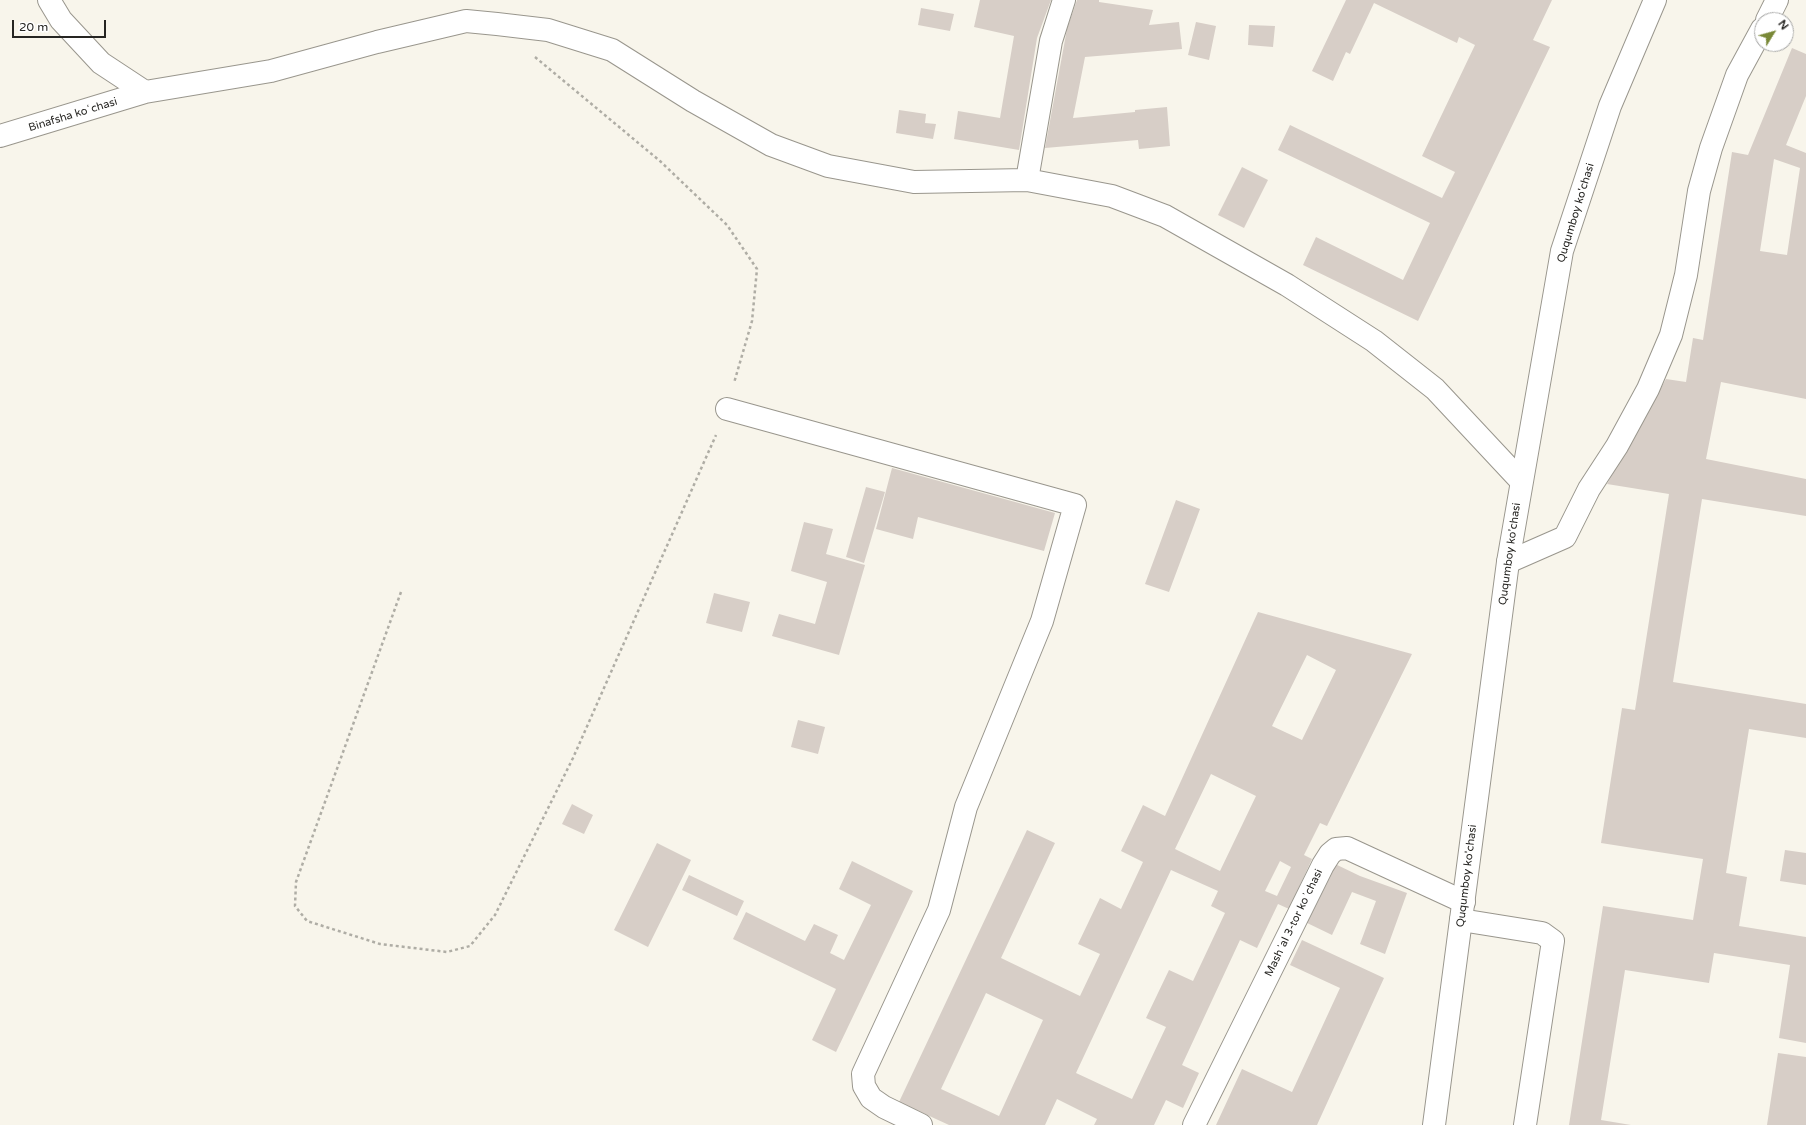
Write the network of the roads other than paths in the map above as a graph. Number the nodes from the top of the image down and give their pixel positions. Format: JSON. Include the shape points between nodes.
{"nodes":[{"id":1,"x":49,"y":0,"type":"edge"},
{"id":2,"x":1064,"y":0,"type":"edge"},
{"id":3,"x":1655,"y":0,"type":"edge"},
{"id":4,"x":1777,"y":0,"type":"edge"},
{"id":5,"x":1771,"y":12,"type":"edge"},
{"id":6,"x":1754,"y":44,"type":"edge"},
{"id":7,"x":145,"y":92,"type":"junction"},
{"id":8,"x":0,"y":136,"type":"edge"},
{"id":9,"x":1027,"y":180,"type":"junction"},
{"id":10,"x":727,"y":409,"type":"road end"},
{"id":11,"x":1521,"y":481,"type":"junction"},
{"id":12,"x":1508,"y":562,"type":"junction"},
{"id":13,"x":1462,"y":911,"type":"junction"},
{"id":14,"x":921,"y":1125,"type":"edge"},
{"id":15,"x":1194,"y":1125,"type":"edge"},
{"id":16,"x":1434,"y":1125,"type":"edge"},
{"id":17,"x":1525,"y":1125,"type":"edge"}],
"edges":[{"from":1,"to":7,"type":"street","via":[[61,20],[100,64]]},
{"from":2,"to":9,"type":"street","via":[[1051,41]]},
{"from":3,"to":11,"type":"street","name":"Ququmboy ko'chasi","via":[[1610,106],[1562,251]]},
{"from":4,"to":5,"type":"street"},
{"from":6,"to":12,"type":"street","via":[[1737,75],[1711,148],[1699,191],[1686,274],[1671,335],[1648,389],[1617,446],[1589,489],[1565,538]]},
{"from":7,"to":8,"type":"street","name":"Binafsha koʻchasi"},
{"from":7,"to":9,"type":"street","name":"Binafsha koʻchasi","via":[[271,71],[466,21],[548,30],[612,50],[693,101],[771,145],[828,166],[914,182]]},
{"from":9,"to":11,"type":"street","name":"Binafsha koʻchasi","via":[[1112,196],[1165,216],[1287,285],[1374,341],[1435,389]]},
{"from":10,"to":14,"type":"street","via":[[1075,505],[1042,621],[966,807],[939,910],[863,1074],[864,1086],[871,1098]]},
{"from":11,"to":12,"type":"street","name":"Ququmboy ko'chasi"},
{"from":12,"to":13,"type":"street","name":"Ququmboy ko'chasi"},
{"from":13,"to":15,"type":"street","name":"Mashʼal 3-tor koʼchasi","via":[[1347,848],[1336,849],[1323,864]]},
{"from":13,"to":16,"type":"street","name":"Ququmboy ko'chasi"},
{"from":13,"to":17,"type":"street","name":"Mashʼal 3-tor koʼchasi","via":[[1542,933],[1553,942]]}]}
